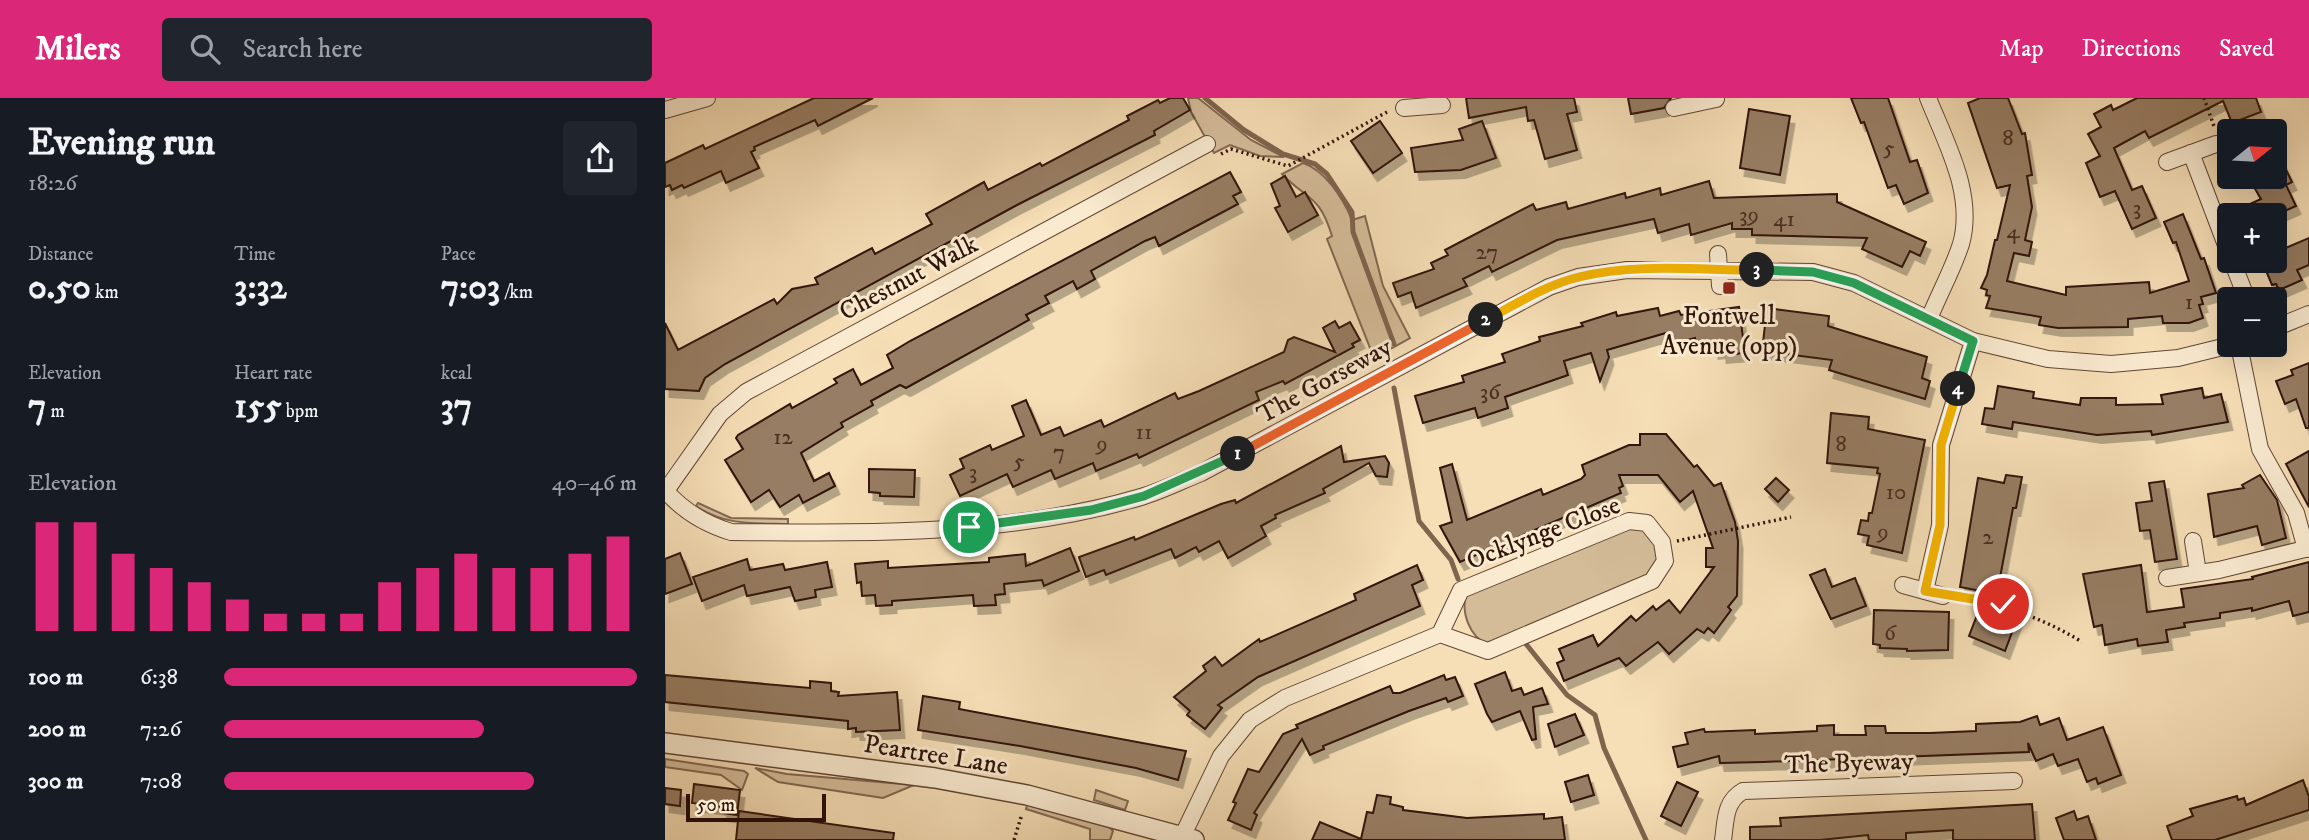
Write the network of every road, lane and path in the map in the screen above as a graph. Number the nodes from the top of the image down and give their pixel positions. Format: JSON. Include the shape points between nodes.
{"nodes":[{"id":1,"x":706,"y":98,"type":"edge"},
{"id":2,"x":1928,"y":98,"type":"edge"},
{"id":3,"x":2204,"y":98,"type":"edge"},
{"id":4,"x":1716,"y":99,"type":"edge"},
{"id":5,"x":1694,"y":101,"type":"edge"},
{"id":6,"x":1423,"y":102,"type":"edge"},
{"id":7,"x":1442,"y":106,"type":"dead end"},
{"id":8,"x":1404,"y":108,"type":"joint"},
{"id":9,"x":1674,"y":108,"type":"dead end"},
{"id":10,"x":665,"y":110,"type":"edge"},
{"id":11,"x":2216,"y":144,"type":"joint"},
{"id":12,"x":1204,"y":146,"type":"joint"},
{"id":13,"x":2191,"y":153,"type":"junction"},
{"id":14,"x":2167,"y":162,"type":"dead end"},
{"id":15,"x":2217,"y":221,"type":"edge"},
{"id":16,"x":2309,"y":314,"type":"edge"},
{"id":17,"x":1929,"y":319,"type":"junction"},
{"id":18,"x":2287,"y":323,"type":"edge"},
{"id":19,"x":1973,"y":341,"type":"junction"},
{"id":20,"x":2217,"y":348,"type":"edge"},
{"id":21,"x":2241,"y":357,"type":"edge"},
{"id":22,"x":665,"y":491,"type":"edge"},
{"id":23,"x":1791,"y":517,"type":"dead end"},
{"id":24,"x":2193,"y":541,"type":"dead end"},
{"id":25,"x":1661,"y":542,"type":"junction"},
{"id":26,"x":2308,"y":548,"type":"edge"},
{"id":27,"x":2198,"y":573,"type":"junction"},
{"id":28,"x":2167,"y":578,"type":"dead end"},
{"id":29,"x":1903,"y":585,"type":"dead end"},
{"id":30,"x":1925,"y":591,"type":"junction"},
{"id":31,"x":1943,"y":596,"type":"joint"},
{"id":32,"x":1440,"y":634,"type":"junction"},
{"id":33,"x":2082,"y":642,"type":"dead end"},
{"id":34,"x":665,"y":743,"type":"edge"},
{"id":35,"x":2014,"y":781,"type":"dead end"},
{"id":36,"x":1023,"y":809,"type":"dead end"},
{"id":37,"x":1188,"y":838,"type":"edge"},
{"id":38,"x":1014,"y":840,"type":"edge"},
{"id":39,"x":1723,"y":840,"type":"edge"}],
"edges":[{"from":1,"to":10,"type":"street"},
{"from":2,"to":17,"type":"street","via":[[1958,175],[1964,212],[1961,243]]},
{"from":3,"to":11,"type":"path"},
{"from":4,"to":5,"type":"street"},
{"from":5,"to":9,"type":"street"},
{"from":6,"to":7,"type":"street"},
{"from":6,"to":8,"type":"street"},
{"from":8,"to":12,"type":"path","via":[[1398,105],[1288,166],[1231,149],[1216,157]]},
{"from":11,"to":13,"type":"street"},
{"from":12,"to":22,"type":"street","name":"Chestnut Walk","via":[[746,392],[720,414]]},
{"from":13,"to":14,"type":"street"},
{"from":13,"to":15,"type":"street"},
{"from":16,"to":18,"type":"street"},
{"from":17,"to":19,"type":"street","name":"The Gorseway"},
{"from":17,"to":22,"type":"street","name":"The Gorseway","via":[[1854,283],[1813,272],[1627,270],[1578,277],[1549,287],[1201,472],[1144,496],[1091,510],[969,527],[731,532],[709,525]]},
{"from":19,"to":20,"type":"street","name":"The Gorseway","via":[[2048,359],[2111,364],[2178,358]]},
{"from":19,"to":30,"type":"street","via":[[1941,445],[1940,525]]},
{"from":21,"to":26,"type":"street","via":[[2260,449],[2296,513]]},
{"from":23,"to":25,"type":"path"},
{"from":24,"to":27,"type":"street"},
{"from":25,"to":32,"type":"street","name":"Ocklynge Close","via":[[1647,523],[1629,521],[1461,590]]},
{"from":25,"to":32,"type":"street","via":[[1665,561],[1652,581],[1488,651]]},
{"from":26,"to":27,"type":"street"},
{"from":27,"to":28,"type":"street"},
{"from":29,"to":30,"type":"street"},
{"from":30,"to":31,"type":"street"},
{"from":31,"to":33,"type":"path","via":[[2003,604]]},
{"from":32,"to":37,"type":"street","via":[[1285,698],[1250,720],[1221,756]]},
{"from":34,"to":37,"type":"street","name":"Peartree Lane","via":[[1014,792]]},
{"from":35,"to":39,"type":"street","name":"The Byeway","via":[[1743,791],[1733,796],[1728,806]]},
{"from":36,"to":38,"type":"path"}]}
